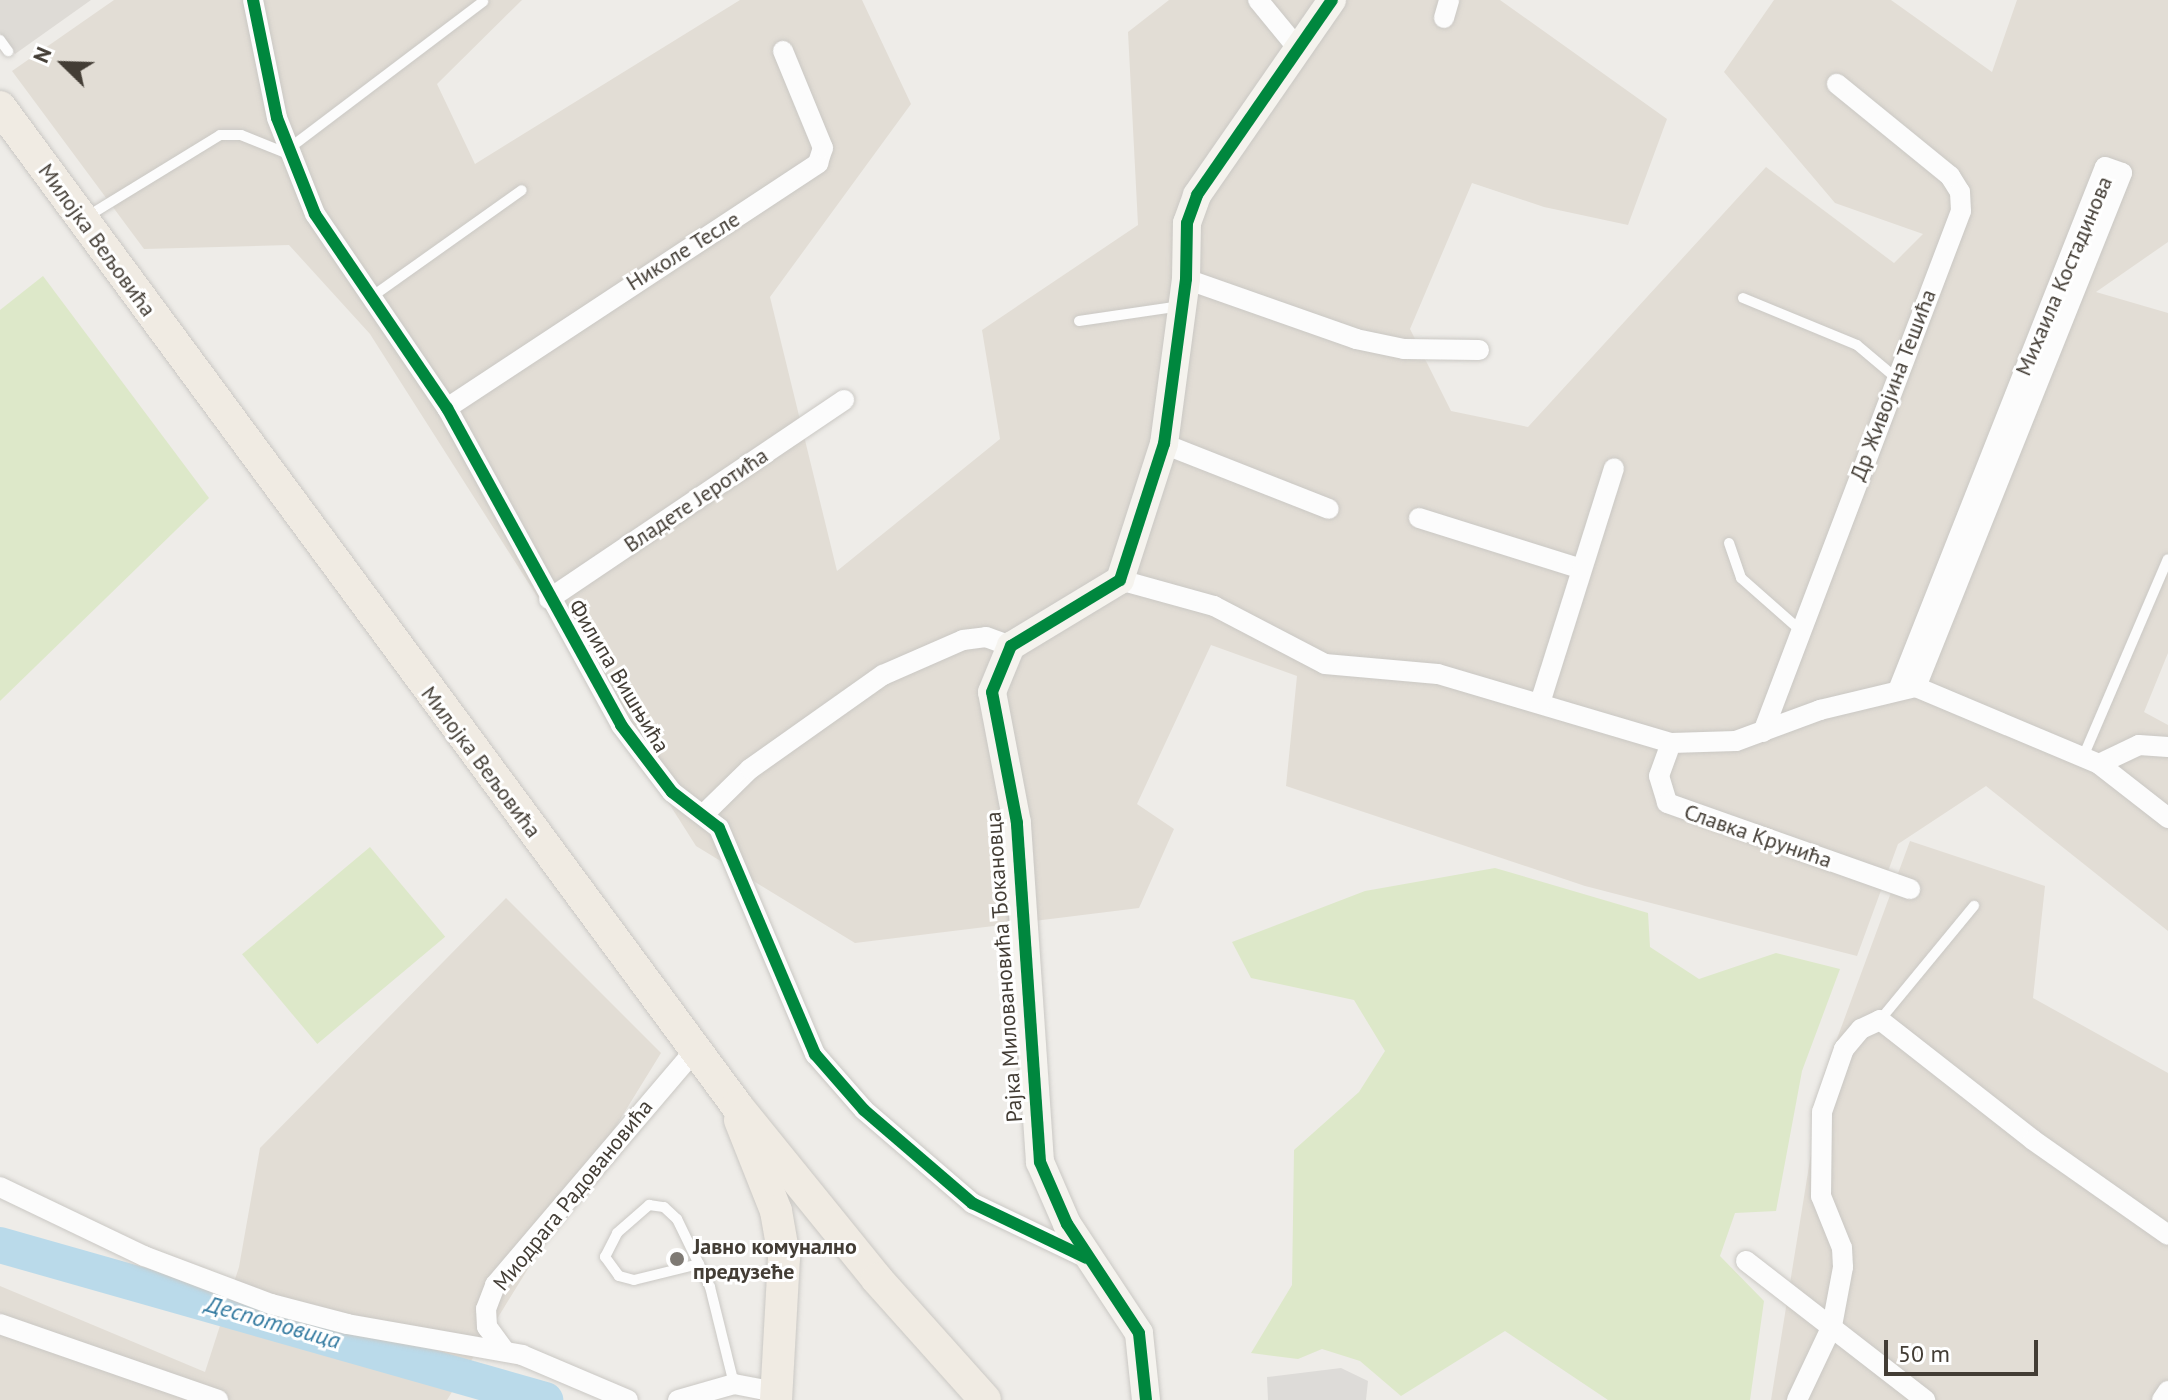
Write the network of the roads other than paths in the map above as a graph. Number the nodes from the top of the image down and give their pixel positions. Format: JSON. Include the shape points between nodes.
{"nodes":[{"id":1,"x":253,"y":0,"type":"edge"},
{"id":2,"x":1258,"y":0,"type":"edge"},
{"id":3,"x":1332,"y":0,"type":"edge"},
{"id":4,"x":483,"y":2,"type":"edge"},
{"id":5,"x":0,"y":40,"type":"edge"},
{"id":6,"x":1299,"y":50,"type":"junction"},
{"id":7,"x":8,"y":51,"type":"dead end"},
{"id":8,"x":783,"y":51,"type":"dead end"},
{"id":9,"x":1837,"y":84,"type":"dead end"},
{"id":10,"x":0,"y":107,"type":"edge"},
{"id":11,"x":293,"y":152,"type":"junction"},
{"id":12,"x":522,"y":190,"type":"dead end"},
{"id":13,"x":82,"y":219,"type":"junction"},
{"id":14,"x":1184,"y":292,"type":"junction"},
{"id":15,"x":370,"y":298,"type":"junction"},
{"id":16,"x":1743,"y":298,"type":"dead end"},
{"id":17,"x":1079,"y":321,"type":"dead end"},
{"id":18,"x":1479,"y":350,"type":"dead end"},
{"id":19,"x":1895,"y":377,"type":"junction"},
{"id":20,"x":844,"y":400,"type":"dead end"},
{"id":21,"x":447,"y":408,"type":"junction"},
{"id":22,"x":1164,"y":444,"type":"junction"},
{"id":23,"x":1614,"y":468,"type":"dead end"},
{"id":24,"x":1329,"y":509,"type":"dead end"},
{"id":25,"x":1419,"y":518,"type":"dead end"},
{"id":26,"x":1729,"y":543,"type":"dead end"},
{"id":27,"x":2168,"y":559,"type":"edge"},
{"id":28,"x":1579,"y":568,"type":"junction"},
{"id":29,"x":1120,"y":580,"type":"junction"},
{"id":30,"x":549,"y":599,"type":"junction"},
{"id":31,"x":1800,"y":630,"type":"junction"},
{"id":32,"x":1011,"y":646,"type":"junction"},
{"id":33,"x":1908,"y":687,"type":"junction"},
{"id":34,"x":1540,"y":703,"type":"junction"},
{"id":35,"x":1763,"y":732,"type":"junction"},
{"id":36,"x":1671,"y":743,"type":"junction"},
{"id":37,"x":2168,"y":747,"type":"edge"},
{"id":38,"x":2091,"y":760,"type":"junction"},
{"id":39,"x":705,"y":813,"type":"junction"},
{"id":40,"x":2168,"y":818,"type":"edge"},
{"id":41,"x":1910,"y":889,"type":"dead end"},
{"id":42,"x":1974,"y":906,"type":"dead end"},
{"id":43,"x":1880,"y":1020,"type":"junction"},
{"id":44,"x":696,"y":1049,"type":"junction"},
{"id":45,"x":737,"y":1106,"type":"junction"},
{"id":46,"x":0,"y":1187,"type":"edge"},
{"id":47,"x":2168,"y":1235,"type":"edge"},
{"id":48,"x":1087,"y":1258,"type":"junction"},
{"id":49,"x":1746,"y":1261,"type":"dead end"},
{"id":50,"x":699,"y":1264,"type":"junction"},
{"id":51,"x":0,"y":1324,"type":"edge"},
{"id":52,"x":1832,"y":1326,"type":"junction"},
{"id":53,"x":504,"y":1350,"type":"junction"},
{"id":54,"x":734,"y":1384,"type":"junction"},
{"id":55,"x":2168,"y":1391,"type":"edge"},
{"id":56,"x":780,"y":1397,"type":"edge"},
{"id":57,"x":218,"y":1400,"type":"edge"},
{"id":58,"x":628,"y":1400,"type":"edge"},
{"id":59,"x":678,"y":1400,"type":"edge"},
{"id":60,"x":985,"y":1400,"type":"edge"},
{"id":61,"x":1145,"y":1400,"type":"edge"},
{"id":62,"x":1797,"y":1400,"type":"edge"},
{"id":63,"x":1925,"y":1400,"type":"edge"},
{"id":64,"x":2162,"y":1400,"type":"edge"}],
"edges":[{"from":1,"to":11,"type":"street","name":"Филипа Вишњића","via":[[277,118]]},
{"from":2,"to":6,"type":"street"},
{"from":3,"to":6,"type":"street"},
{"from":4,"to":11,"type":"lane"},
{"from":5,"to":7,"type":"lane"},
{"from":6,"to":14,"type":"street","via":[[1212,166],[1197,195],[1187,223]]},
{"from":8,"to":21,"type":"street","name":"Николе Тесле","via":[[823,148],[818,163]]},
{"from":9,"to":19,"type":"street","name":"Др Живојина Тешића","via":[[1950,176],[1960,192],[1961,211]]},
{"from":10,"to":13,"type":"main road","name":"Милојка Вељовића"},
{"from":11,"to":13,"type":"lane","via":[[241,135],[220,135]]},
{"from":11,"to":15,"type":"street","name":"Филипа Вишњића","via":[[315,214]]},
{"from":12,"to":15,"type":"lane"},
{"from":13,"to":44,"type":"main road","name":"Милојка Вељовића"},
{"from":14,"to":17,"type":"lane"},
{"from":14,"to":18,"type":"street","via":[[1356,339],[1418,350]]},
{"from":14,"to":22,"type":"street"},
{"from":15,"to":21,"type":"street","name":"Филипа Вишњића"},
{"from":16,"to":19,"type":"lane","via":[[1857,345]]},
{"from":19,"to":31,"type":"street","name":"Др Живојина Тешића"},
{"from":20,"to":30,"type":"street","name":"Владете Јеротића"},
{"from":21,"to":30,"type":"street","name":"Филипа Вишњића"},
{"from":22,"to":24,"type":"street"},
{"from":22,"to":29,"type":"street"},
{"from":23,"to":28,"type":"street"},
{"from":25,"to":28,"type":"street"},
{"from":26,"to":31,"type":"lane","via":[[1741,578]]},
{"from":27,"to":38,"type":"lane"},
{"from":28,"to":34,"type":"street"},
{"from":29,"to":32,"type":"street"},
{"from":29,"to":34,"type":"street","via":[[1214,606],[1325,664],[1438,674]]},
{"from":30,"to":39,"type":"street","name":"Филипа Вишњића","via":[[651,769],[672,792]]},
{"from":31,"to":35,"type":"street","name":"Др Живојина Тешића"},
{"from":32,"to":39,"type":"street","via":[[986,637],[963,640],[883,675],[750,769]]},
{"from":32,"to":48,"type":"street","name":"Рајка Миловановића Ђокановца","via":[[992,692],[1017,823],[1037,1142],[1049,1187]]},
{"from":33,"to":33,"type":"street","name":"Михаила Костадинова","via":[[2122,173],[2105,167]]},
{"from":33,"to":35,"type":"street"},
{"from":33,"to":38,"type":"street"},
{"from":34,"to":36,"type":"street"},
{"from":35,"to":36,"type":"street","via":[[1706,746]]},
{"from":36,"to":41,"type":"street","name":"Славка Крунића","via":[[1659,776],[1667,803]]},
{"from":37,"to":38,"type":"street","via":[[2139,745]]},
{"from":38,"to":40,"type":"street"},
{"from":39,"to":48,"type":"street","name":"Филипа Вишњића","via":[[719,828],[803,1030],[827,1070],[864,1110],[972,1203]]},
{"from":42,"to":43,"type":"lane"},
{"from":43,"to":47,"type":"street","via":[[2033,1140]]},
{"from":43,"to":52,"type":"street","via":[[1861,1029],[1844,1049],[1822,1112],[1821,1196],[1842,1248]]},
{"from":44,"to":45,"type":"main road","name":"Милојка Вељовића"},
{"from":44,"to":53,"type":"street","name":"Миодрага Радовановића","via":[[495,1285],[486,1309],[487,1327]]},
{"from":45,"to":56,"type":"main road","via":[[745,1143],[776,1211],[783,1245]]},
{"from":45,"to":60,"type":"main road","name":"Милојка Вељовића","via":[[877,1279]]},
{"from":46,"to":53,"type":"street","via":[[144,1256],[271,1304],[347,1324]]},
{"from":48,"to":61,"type":"street","name":"Рајка Миловановића Ђокановца","via":[[1139,1333]]},
{"from":49,"to":52,"type":"street"},
{"from":50,"to":50,"type":"lane","via":[[677,1219],[664,1207],[649,1205],[617,1233],[605,1257],[619,1276],[634,1280]]},
{"from":50,"to":54,"type":"lane","via":[[710,1287]]},
{"from":51,"to":57,"type":"street"},
{"from":52,"to":62,"type":"street"},
{"from":52,"to":63,"type":"street"},
{"from":53,"to":58,"type":"street","via":[[555,1366]]},
{"from":54,"to":56,"type":"street"},
{"from":54,"to":59,"type":"street"},
{"from":55,"to":64,"type":"street"}]}
